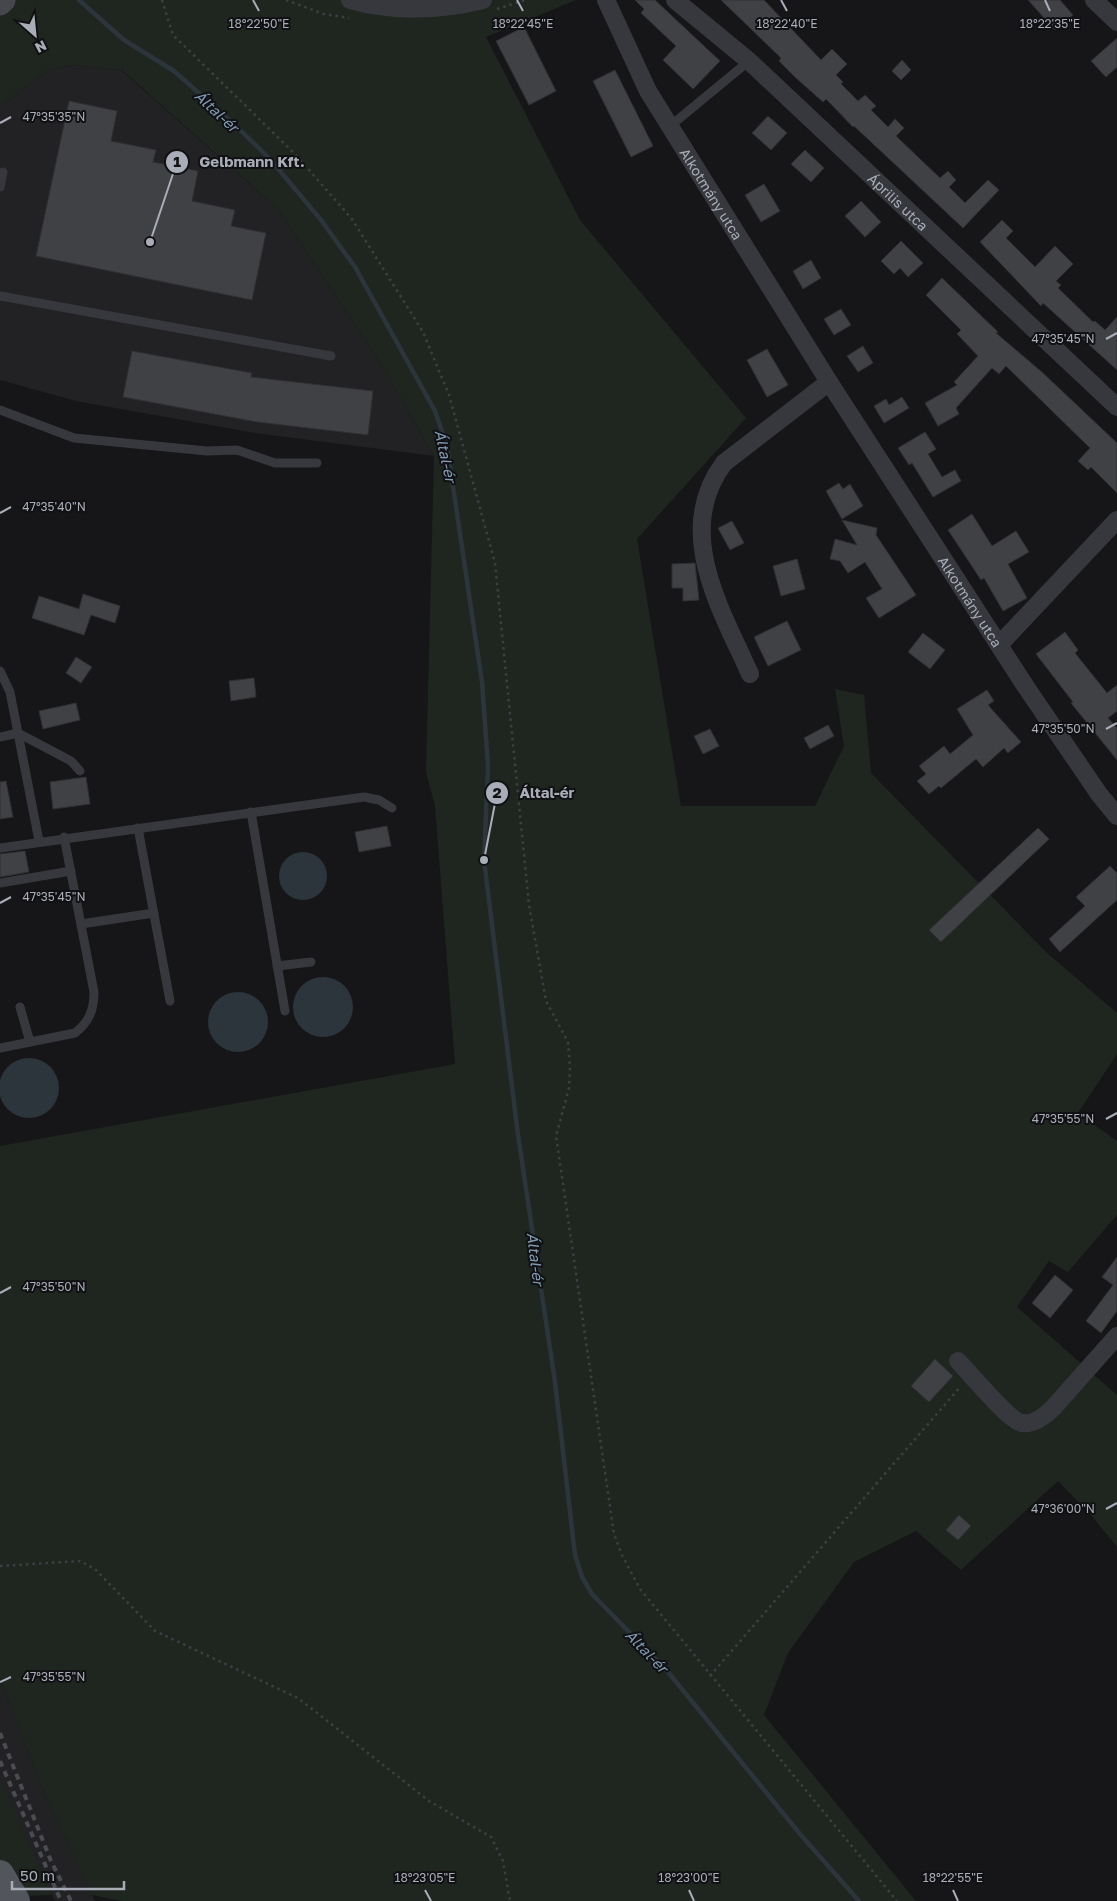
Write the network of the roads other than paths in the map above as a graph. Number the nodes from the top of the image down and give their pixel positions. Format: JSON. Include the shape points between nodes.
{"nodes":[{"id":1,"x":3,"y":0,"type":"edge"},
{"id":2,"x":350,"y":0,"type":"edge"},
{"id":3,"x":483,"y":0,"type":"edge"},
{"id":4,"x":606,"y":0,"type":"edge"},
{"id":5,"x":676,"y":0,"type":"edge"},
{"id":6,"x":1094,"y":0,"type":"edge"},
{"id":7,"x":0,"y":3,"type":"edge"},
{"id":8,"x":1117,"y":22,"type":"edge"},
{"id":9,"x":749,"y":61,"type":"junction"},
{"id":10,"x":669,"y":127,"type":"junction"},
{"id":11,"x":0,"y":175,"type":"edge"},
{"id":12,"x":0,"y":187,"type":"edge"},
{"id":13,"x":0,"y":296,"type":"edge"},
{"id":14,"x":331,"y":356,"type":"dead end"},
{"id":15,"x":829,"y":382,"type":"junction"},
{"id":16,"x":1117,"y":407,"type":"edge"},
{"id":17,"x":0,"y":410,"type":"edge"},
{"id":18,"x":317,"y":463,"type":"dead end"},
{"id":19,"x":1117,"y":520,"type":"edge"},
{"id":20,"x":999,"y":645,"type":"junction"},
{"id":21,"x":0,"y":671,"type":"edge"},
{"id":22,"x":750,"y":674,"type":"dead end"},
{"id":23,"x":18,"y":733,"type":"junction"},
{"id":24,"x":0,"y":737,"type":"edge"},
{"id":25,"x":80,"y":771,"type":"dead end"},
{"id":26,"x":392,"y":808,"type":"dead end"},
{"id":27,"x":251,"y":812,"type":"junction"},
{"id":28,"x":1117,"y":816,"type":"edge"},
{"id":29,"x":138,"y":828,"type":"junction"},
{"id":30,"x":64,"y":837,"type":"junction"},
{"id":31,"x":39,"y":841,"type":"junction"},
{"id":32,"x":0,"y":848,"type":"edge"},
{"id":33,"x":71,"y":871,"type":"junction"},
{"id":34,"x":0,"y":883,"type":"edge"},
{"id":35,"x":154,"y":913,"type":"junction"},
{"id":36,"x":81,"y":924,"type":"junction"},
{"id":37,"x":311,"y":962,"type":"dead end"},
{"id":38,"x":277,"y":966,"type":"junction"},
{"id":39,"x":170,"y":1001,"type":"dead end"},
{"id":40,"x":20,"y":1007,"type":"dead end"},
{"id":41,"x":285,"y":1011,"type":"dead end"},
{"id":42,"x":30,"y":1042,"type":"junction"},
{"id":43,"x":0,"y":1048,"type":"edge"},
{"id":44,"x":1117,"y":1336,"type":"edge"},
{"id":45,"x":958,"y":1361,"type":"dead end"},
{"id":46,"x":0,"y":1874,"type":"edge"},
{"id":47,"x":16,"y":1901,"type":"edge"}],
"edges":[{"from":1,"to":7,"type":"main road"},
{"from":2,"to":3,"type":"street","via":[[410,9]]},
{"from":4,"to":10,"type":"street","name":"Alkotmány utca","via":[[648,91]]},
{"from":5,"to":9,"type":"street","name":"Április utca"},
{"from":6,"to":8,"type":"street"},
{"from":9,"to":10,"type":"lane"},
{"from":9,"to":16,"type":"street","name":"Április utca"},
{"from":10,"to":15,"type":"street","name":"Alkotmány utca"},
{"from":11,"to":12,"type":"lane","via":[[3,172]]},
{"from":13,"to":14,"type":"lane"},
{"from":15,"to":20,"type":"street","name":"Alkotmány utca"},
{"from":15,"to":22,"type":"street","via":[[724,463],[713,477],[706,496],[702,540],[704,566]]},
{"from":17,"to":18,"type":"lane","via":[[74,438],[207,451],[237,450],[275,463]]},
{"from":19,"to":20,"type":"street"},
{"from":20,"to":28,"type":"street","name":"Alkotmány utca"},
{"from":21,"to":23,"type":"lane","via":[[10,692]]},
{"from":23,"to":24,"type":"lane"},
{"from":23,"to":25,"type":"lane","via":[[71,761]]},
{"from":23,"to":31,"type":"lane"},
{"from":26,"to":27,"type":"lane","via":[[379,800],[364,797]]},
{"from":27,"to":29,"type":"lane"},
{"from":27,"to":38,"type":"lane"},
{"from":29,"to":30,"type":"lane"},
{"from":29,"to":35,"type":"lane"},
{"from":30,"to":31,"type":"lane"},
{"from":30,"to":33,"type":"lane"},
{"from":31,"to":32,"type":"lane"},
{"from":33,"to":34,"type":"lane"},
{"from":33,"to":36,"type":"lane"},
{"from":35,"to":36,"type":"lane"},
{"from":35,"to":39,"type":"lane"},
{"from":36,"to":42,"type":"lane","via":[[94,992],[92,1011],[75,1033]]},
{"from":37,"to":38,"type":"lane"},
{"from":38,"to":41,"type":"lane"},
{"from":40,"to":42,"type":"lane"},
{"from":42,"to":43,"type":"lane"},
{"from":44,"to":45,"type":"street","via":[[1053,1408],[1033,1422],[1022,1423],[1009,1416]]},
{"from":46,"to":47,"type":"main road"}]}
